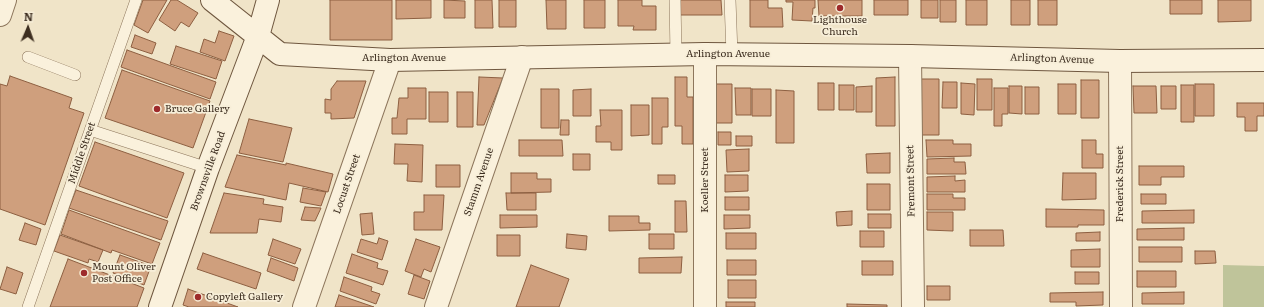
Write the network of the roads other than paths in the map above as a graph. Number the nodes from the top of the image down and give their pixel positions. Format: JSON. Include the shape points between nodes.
{"nodes":[{"id":1,"x":5,"y":0,"type":"edge"},
{"id":2,"x":136,"y":0,"type":"edge"},
{"id":3,"x":212,"y":0,"type":"edge"},
{"id":4,"x":268,"y":0,"type":"edge"},
{"id":5,"x":675,"y":0,"type":"edge"},
{"id":6,"x":730,"y":0,"type":"edge"},
{"id":7,"x":0,"y":15,"type":"edge"},
{"id":8,"x":258,"y":36,"type":"junction"},
{"id":9,"x":676,"y":54,"type":"junction"},
{"id":10,"x":705,"y":54,"type":"junction"},
{"id":11,"x":732,"y":54,"type":"junction"},
{"id":12,"x":910,"y":56,"type":"junction"},
{"id":13,"x":28,"y":57,"type":"dead end"},
{"id":14,"x":522,"y":57,"type":"junction"},
{"id":15,"x":390,"y":60,"type":"junction"},
{"id":16,"x":1264,"y":60,"type":"edge"},
{"id":17,"x":1120,"y":61,"type":"junction"},
{"id":18,"x":75,"y":74,"type":"dead end"},
{"id":19,"x":90,"y":130,"type":"junction"},
{"id":20,"x":208,"y":168,"type":"junction"},
{"id":21,"x":28,"y":307,"type":"edge"},
{"id":22,"x":160,"y":307,"type":"edge"},
{"id":23,"x":304,"y":307,"type":"edge"},
{"id":24,"x":436,"y":307,"type":"edge"},
{"id":25,"x":705,"y":307,"type":"edge"},
{"id":26,"x":913,"y":307,"type":"edge"},
{"id":27,"x":1121,"y":307,"type":"edge"}],
"edges":[{"from":1,"to":7,"type":"main road"},
{"from":2,"to":19,"type":"lane","name":"Middle Street"},
{"from":3,"to":8,"type":"main road","name":"Arlington Avenue"},
{"from":4,"to":8,"type":"main road","name":"Brownsville Road"},
{"from":5,"to":9,"type":"lane"},
{"from":6,"to":11,"type":"lane"},
{"from":8,"to":15,"type":"main road","name":"Arlington Avenue","via":[[280,54]]},
{"from":8,"to":20,"type":"main road","name":"Brownsville Road"},
{"from":9,"to":10,"type":"main road","name":"Arlington Avenue"},
{"from":9,"to":14,"type":"main road","name":"Arlington Avenue"},
{"from":10,"to":11,"type":"main road","name":"Arlington Avenue"},
{"from":10,"to":25,"type":"main road","name":"Koeller Street"},
{"from":11,"to":12,"type":"main road","name":"Arlington Avenue"},
{"from":12,"to":17,"type":"main road","name":"Arlington Avenue"},
{"from":12,"to":26,"type":"main road","name":"Fremont Street"},
{"from":13,"to":18,"type":"lane"},
{"from":14,"to":15,"type":"main road","name":"Arlington Avenue"},
{"from":14,"to":24,"type":"main road","name":"Stamm Avenue"},
{"from":15,"to":23,"type":"main road","name":"Locust Street"},
{"from":16,"to":17,"type":"main road","name":"Arlington Avenue"},
{"from":17,"to":27,"type":"main road","name":"Frederick Street"},
{"from":19,"to":20,"type":"lane"},
{"from":19,"to":21,"type":"lane","name":"Middle Street"},
{"from":20,"to":22,"type":"main road","name":"Brownsville Road"}]}
